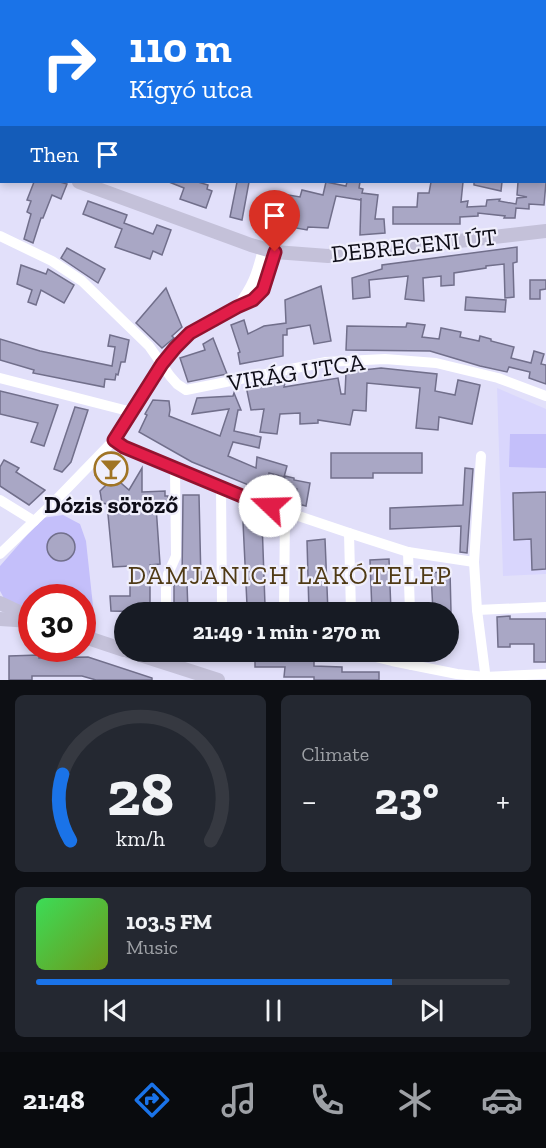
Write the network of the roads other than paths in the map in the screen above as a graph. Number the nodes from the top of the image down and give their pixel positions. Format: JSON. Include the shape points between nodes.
{"nodes":[{"id":1,"x":81,"y":183,"type":"edge"},
{"id":2,"x":546,"y":231,"type":"edge"},
{"id":3,"x":0,"y":236,"type":"edge"},
{"id":4,"x":269,"y":251,"type":"junction"},
{"id":5,"x":162,"y":364,"type":"junction"},
{"id":6,"x":0,"y":378,"type":"edge"},
{"id":7,"x":546,"y":396,"type":"edge"},
{"id":8,"x":132,"y":412,"type":"junction"},
{"id":9,"x":114,"y":440,"type":"junction"},
{"id":10,"x":481,"y":456,"type":"dead end"},
{"id":11,"x":175,"y":468,"type":"junction"},
{"id":12,"x":221,"y":487,"type":"junction"},
{"id":13,"x":0,"y":500,"type":"edge"},
{"id":14,"x":285,"y":512,"type":"junction"},
{"id":15,"x":34,"y":521,"type":"junction"},
{"id":16,"x":349,"y":533,"type":"junction"},
{"id":17,"x":10,"y":546,"type":"junction"},
{"id":18,"x":408,"y":552,"type":"junction"},
{"id":19,"x":0,"y":554,"type":"edge"},
{"id":20,"x":474,"y":562,"type":"junction"},
{"id":21,"x":0,"y":563,"type":"edge"},
{"id":22,"x":166,"y":602,"type":"edge"},
{"id":23,"x":222,"y":602,"type":"edge"},
{"id":24,"x":284,"y":602,"type":"edge"},
{"id":25,"x":351,"y":602,"type":"edge"},
{"id":26,"x":410,"y":602,"type":"edge"},
{"id":27,"x":0,"y":603,"type":"edge"},
{"id":28,"x":546,"y":607,"type":"edge"},
{"id":29,"x":477,"y":610,"type":"junction"},
{"id":30,"x":18,"y":613,"type":"edge"},
{"id":31,"x":0,"y":619,"type":"edge"},
{"id":32,"x":18,"y":620,"type":"edge"},
{"id":33,"x":96,"y":640,"type":"edge"},
{"id":34,"x":114,"y":646,"type":"edge"},
{"id":35,"x":154,"y":662,"type":"edge"},
{"id":36,"x":398,"y":662,"type":"edge"},
{"id":37,"x":411,"y":665,"type":"joint"},
{"id":38,"x":183,"y":674,"type":"edge"},
{"id":39,"x":546,"y":674,"type":"edge"},
{"id":40,"x":485,"y":679,"type":"edge"},
{"id":41,"x":218,"y":680,"type":"edge"}],
"edges":[{"from":1,"to":4,"type":"street","name":"DEBRECENI ÚT"},
{"from":2,"to":4,"type":"street","name":"DEBRECENI ÚT","via":[[328,256]]},
{"from":3,"to":5,"type":"street","via":[[52,261],[82,281],[149,346]]},
{"from":4,"to":5,"type":"street","via":[[263,290],[253,300],[190,333]]},
{"from":5,"to":7,"type":"street","name":"VIRÁG UTCA","via":[[186,390],[326,362],[385,359],[436,363],[498,378]]},
{"from":5,"to":8,"type":"street"},
{"from":6,"to":8,"type":"street"},
{"from":8,"to":9,"type":"street"},
{"from":9,"to":11,"type":"street"},
{"from":9,"to":15,"type":"street"},
{"from":10,"to":20,"type":"street"},
{"from":11,"to":12,"type":"street"},
{"from":11,"to":22,"type":"street","via":[[176,556],[168,574]]},
{"from":12,"to":14,"type":"street"},
{"from":12,"to":23,"type":"street"},
{"from":13,"to":15,"type":"street"},
{"from":14,"to":16,"type":"street"},
{"from":14,"to":24,"type":"street"},
{"from":15,"to":17,"type":"street"},
{"from":16,"to":18,"type":"street"},
{"from":16,"to":25,"type":"street"},
{"from":17,"to":19,"type":"street"},
{"from":17,"to":21,"type":"street"},
{"from":18,"to":20,"type":"street"},
{"from":18,"to":26,"type":"street"},
{"from":20,"to":29,"type":"street"},
{"from":27,"to":30,"type":"street"},
{"from":28,"to":29,"type":"street"},
{"from":29,"to":40,"type":"street"},
{"from":31,"to":32,"type":"street"},
{"from":33,"to":34,"type":"street"},
{"from":35,"to":38,"type":"street"},
{"from":36,"to":37,"type":"street"},
{"from":37,"to":40,"type":"street"},
{"from":38,"to":41,"type":"street"},
{"from":39,"to":40,"type":"street"}]}
